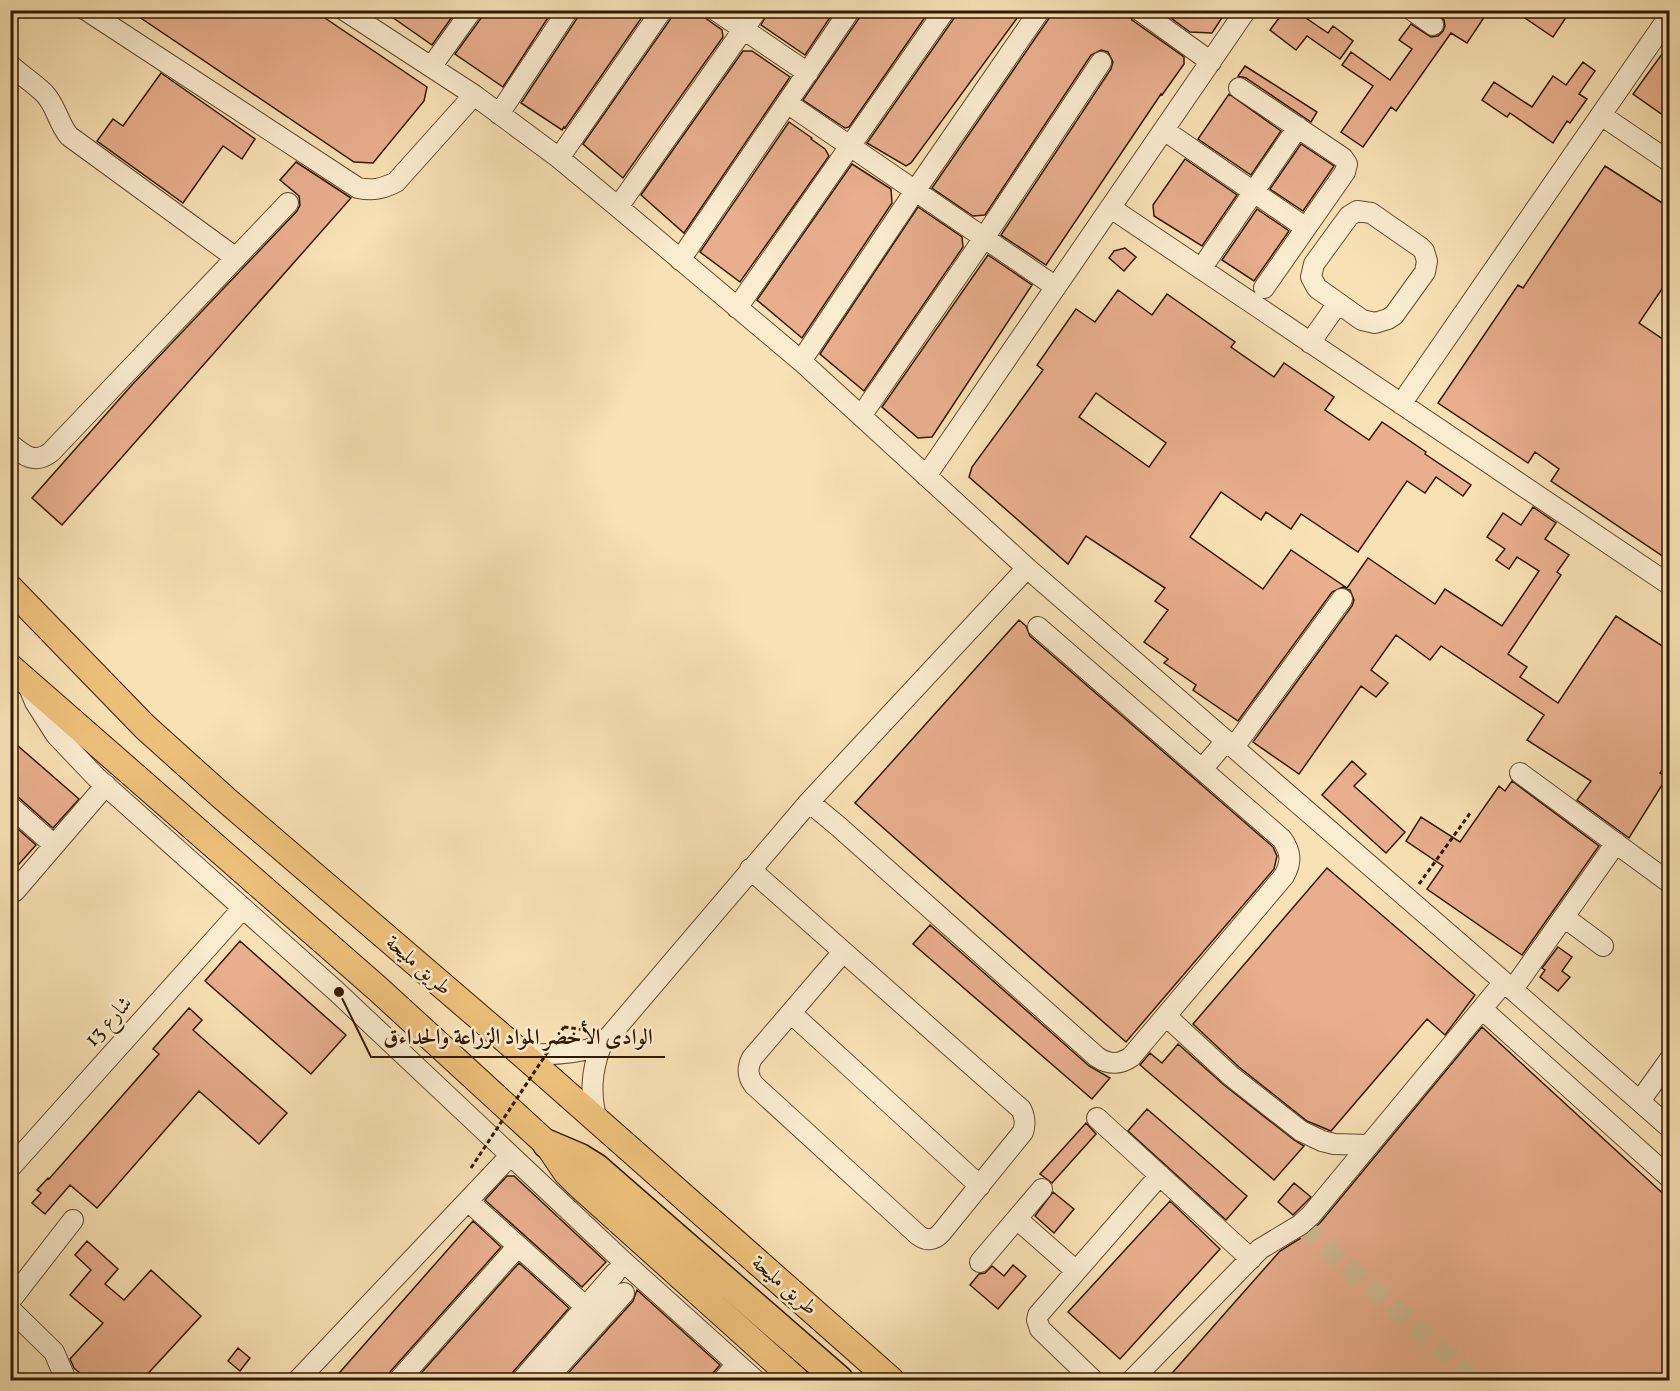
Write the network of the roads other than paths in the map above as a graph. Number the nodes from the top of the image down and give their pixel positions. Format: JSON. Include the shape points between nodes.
{"nodes":[{"id":1,"x":86,"y":10,"type":"edge"},
{"id":2,"x":344,"y":10,"type":"edge"},
{"id":3,"x":472,"y":10,"type":"edge"},
{"id":4,"x":568,"y":10,"type":"edge"},
{"id":5,"x":662,"y":10,"type":"edge"},
{"id":6,"x":716,"y":10,"type":"edge"},
{"id":7,"x":757,"y":10,"type":"edge"},
{"id":8,"x":850,"y":10,"type":"edge"},
{"id":9,"x":945,"y":10,"type":"edge"},
{"id":10,"x":1040,"y":10,"type":"edge"},
{"id":11,"x":1139,"y":10,"type":"edge"},
{"id":12,"x":1246,"y":10,"type":"edge"},
{"id":13,"x":1412,"y":10,"type":"edge"},
{"id":14,"x":1670,"y":15,"type":"edge"},
{"id":15,"x":1433,"y":25,"type":"dead end"},
{"id":16,"x":744,"y":30,"type":"junction"},
{"id":17,"x":1101,"y":62,"type":"dead end"},
{"id":18,"x":1211,"y":62,"type":"junction"},
{"id":19,"x":10,"y":65,"type":"edge"},
{"id":20,"x":431,"y":67,"type":"junction"},
{"id":21,"x":808,"y":73,"type":"junction"},
{"id":22,"x":1239,"y":88,"type":"dead end"},
{"id":23,"x":474,"y":95,"type":"junction"},
{"id":24,"x":787,"y":103,"type":"junction"},
{"id":25,"x":499,"y":114,"type":"junction"},
{"id":26,"x":1601,"y":115,"type":"junction"},
{"id":27,"x":1298,"y":127,"type":"junction"},
{"id":28,"x":1164,"y":130,"type":"junction"},
{"id":29,"x":850,"y":147,"type":"junction"},
{"id":30,"x":559,"y":158,"type":"junction"},
{"id":31,"x":1670,"y":162,"type":"edge"},
{"id":32,"x":915,"y":191,"type":"junction"},
{"id":33,"x":1254,"y":191,"type":"junction"},
{"id":34,"x":288,"y":203,"type":"dead end"},
{"id":35,"x":618,"y":207,"type":"junction"},
{"id":36,"x":1111,"y":208,"type":"junction"},
{"id":37,"x":1306,"y":228,"type":"junction"},
{"id":38,"x":984,"y":238,"type":"junction"},
{"id":39,"x":236,"y":258,"type":"junction"},
{"id":40,"x":680,"y":260,"type":"junction"},
{"id":41,"x":1201,"y":269,"type":"junction"},
{"id":42,"x":1056,"y":287,"type":"junction"},
{"id":43,"x":1264,"y":288,"type":"dead end"},
{"id":44,"x":1338,"y":303,"type":"junction"},
{"id":45,"x":737,"y":308,"type":"junction"},
{"id":46,"x":1310,"y":343,"type":"junction"},
{"id":47,"x":801,"y":361,"type":"junction"},
{"id":48,"x":1401,"y":404,"type":"junction"},
{"id":49,"x":861,"y":416,"type":"junction"},
{"id":50,"x":10,"y":444,"type":"edge"},
{"id":51,"x":926,"y":476,"type":"junction"},
{"id":52,"x":1027,"y":568,"type":"junction"},
{"id":53,"x":1670,"y":585,"type":"edge"},
{"id":54,"x":10,"y":588,"type":"edge"},
{"id":55,"x":1342,"y":599,"type":"dead end"},
{"id":56,"x":1038,"y":627,"type":"dead end"},
{"id":57,"x":16,"y":676,"type":"edge"},
{"id":58,"x":1230,"y":744,"type":"junction"},
{"id":59,"x":1203,"y":768,"type":"junction"},
{"id":60,"x":1520,"y":772,"type":"dead end"},
{"id":61,"x":106,"y":785,"type":"junction"},
{"id":62,"x":809,"y":802,"type":"junction"},
{"id":63,"x":10,"y":807,"type":"edge"},
{"id":64,"x":1616,"y":843,"type":"junction"},
{"id":65,"x":54,"y":845,"type":"junction"},
{"id":66,"x":750,"y":869,"type":"junction"},
{"id":67,"x":1670,"y":883,"type":"edge"},
{"id":68,"x":15,"y":891,"type":"dead end"},
{"id":69,"x":243,"y":908,"type":"junction"},
{"id":70,"x":1564,"y":917,"type":"junction"},
{"id":71,"x":1603,"y":946,"type":"dead end"},
{"id":72,"x":843,"y":952,"type":"junction"},
{"id":73,"x":1509,"y":985,"type":"junction"},
{"id":74,"x":1482,"y":1009,"type":"junction"},
{"id":75,"x":791,"y":1013,"type":"junction"},
{"id":76,"x":1166,"y":1016,"type":"junction"},
{"id":77,"x":601,"y":1046,"type":"junction"},
{"id":78,"x":520,"y":1053,"type":"junction"},
{"id":79,"x":1670,"y":1059,"type":"edge"},
{"id":80,"x":1640,"y":1101,"type":"junction"},
{"id":81,"x":1097,"y":1118,"type":"dead end"},
{"id":82,"x":597,"y":1122,"type":"junction"},
{"id":83,"x":1670,"y":1128,"type":"edge"},
{"id":84,"x":547,"y":1144,"type":"junction"},
{"id":85,"x":1368,"y":1145,"type":"junction"},
{"id":86,"x":14,"y":1155,"type":"edge"},
{"id":87,"x":510,"y":1156,"type":"junction"},
{"id":88,"x":1160,"y":1175,"type":"junction"},
{"id":89,"x":1670,"y":1178,"type":"edge"},
{"id":90,"x":980,"y":1186,"type":"junction"},
{"id":91,"x":1042,"y":1189,"type":"dead end"},
{"id":92,"x":468,"y":1201,"type":"junction"},
{"id":93,"x":1017,"y":1219,"type":"junction"},
{"id":94,"x":73,"y":1221,"type":"dead end"},
{"id":95,"x":518,"y":1246,"type":"junction"},
{"id":96,"x":1251,"y":1258,"type":"junction"},
{"id":97,"x":980,"y":1262,"type":"dead end"},
{"id":98,"x":1076,"y":1271,"type":"junction"},
{"id":99,"x":615,"y":1274,"type":"dead end"},
{"id":100,"x":624,"y":1293,"type":"dead end"},
{"id":101,"x":10,"y":1300,"type":"edge"},
{"id":102,"x":586,"y":1307,"type":"junction"},
{"id":103,"x":10,"y":1309,"type":"edge"},
{"id":104,"x":737,"y":1364,"type":"junction"},
{"id":105,"x":66,"y":1380,"type":"edge"},
{"id":106,"x":298,"y":1380,"type":"edge"},
{"id":107,"x":399,"y":1380,"type":"edge"},
{"id":108,"x":522,"y":1380,"type":"edge"},
{"id":109,"x":546,"y":1380,"type":"edge"},
{"id":110,"x":723,"y":1380,"type":"edge"},
{"id":111,"x":755,"y":1380,"type":"edge"},
{"id":112,"x":796,"y":1380,"type":"edge"},
{"id":113,"x":839,"y":1380,"type":"edge"},
{"id":114,"x":891,"y":1380,"type":"edge"},
{"id":115,"x":1093,"y":1380,"type":"edge"},
{"id":116,"x":1132,"y":1380,"type":"edge"}],
"edges":[{"from":1,"to":23,"type":"street","via":[[358,188],[377,190],[396,182]]},
{"from":2,"to":20,"type":"street"},
{"from":3,"to":20,"type":"street"},
{"from":4,"to":25,"type":"street"},
{"from":5,"to":30,"type":"street"},
{"from":6,"to":16,"type":"street"},
{"from":7,"to":16,"type":"street"},
{"from":8,"to":21,"type":"street"},
{"from":9,"to":29,"type":"street"},
{"from":10,"to":32,"type":"street"},
{"from":11,"to":18,"type":"street"},
{"from":12,"to":18,"type":"street"},
{"from":13,"to":15,"type":"street"},
{"from":14,"to":26,"type":"street"},
{"from":16,"to":21,"type":"street"},
{"from":16,"to":35,"type":"street"},
{"from":17,"to":38,"type":"street"},
{"from":18,"to":28,"type":"street"},
{"from":19,"to":39,"type":"street","via":[[44,93],[69,136]]},
{"from":20,"to":23,"type":"street"},
{"from":21,"to":24,"type":"street"},
{"from":22,"to":27,"type":"street"},
{"from":23,"to":25,"type":"street"},
{"from":24,"to":29,"type":"street"},
{"from":24,"to":40,"type":"street"},
{"from":25,"to":30,"type":"street"},
{"from":26,"to":31,"type":"street"},
{"from":26,"to":48,"type":"street"},
{"from":27,"to":33,"type":"street"},
{"from":27,"to":37,"type":"street","via":[[1347,164]]},
{"from":28,"to":33,"type":"street"},
{"from":28,"to":36,"type":"street"},
{"from":29,"to":32,"type":"street"},
{"from":29,"to":45,"type":"street"},
{"from":30,"to":35,"type":"street"},
{"from":32,"to":38,"type":"street"},
{"from":32,"to":47,"type":"street"},
{"from":33,"to":37,"type":"street"},
{"from":33,"to":41,"type":"street"},
{"from":34,"to":39,"type":"street"},
{"from":35,"to":40,"type":"street"},
{"from":36,"to":41,"type":"street"},
{"from":36,"to":42,"type":"street"},
{"from":37,"to":43,"type":"street"},
{"from":38,"to":42,"type":"street"},
{"from":38,"to":49,"type":"street"},
{"from":39,"to":50,"type":"street","via":[[51,452],[40,458],[28,458]]},
{"from":40,"to":45,"type":"street"},
{"from":41,"to":46,"type":"street"},
{"from":42,"to":51,"type":"street"},
{"from":44,"to":44,"type":"street","via":[[1368,322],[1388,319],[1425,272],[1428,261],[1424,251],[1371,213],[1352,213],[1311,270],[1313,283]]},
{"from":44,"to":46,"type":"street"},
{"from":45,"to":47,"type":"street"},
{"from":46,"to":48,"type":"street"},
{"from":47,"to":49,"type":"street"},
{"from":48,"to":53,"type":"street"},
{"from":49,"to":51,"type":"street"},
{"from":51,"to":52,"type":"street"},
{"from":52,"to":58,"type":"street"},
{"from":52,"to":62,"type":"street"},
{"from":54,"to":78,"type":"main road","name":"طريق مليحة","via":[[145,728]]},
{"from":55,"to":58,"type":"street"},
{"from":56,"to":59,"type":"street"},
{"from":57,"to":61,"type":"street","via":[[56,735]]},
{"from":57,"to":84,"type":"main road","name":"طريق مليحة","via":[[378,989]]},
{"from":58,"to":59,"type":"street"},
{"from":58,"to":73,"type":"street"},
{"from":59,"to":76,"type":"street","via":[[1282,838],[1288,847],[1289,867]]},
{"from":60,"to":64,"type":"street"},
{"from":61,"to":65,"type":"street"},
{"from":61,"to":69,"type":"street"},
{"from":62,"to":66,"type":"street"},
{"from":62,"to":76,"type":"street","via":[[1105,1062],[1114,1064],[1131,1057]]},
{"from":63,"to":65,"type":"street"},
{"from":64,"to":67,"type":"street"},
{"from":64,"to":70,"type":"street"},
{"from":65,"to":68,"type":"street"},
{"from":66,"to":72,"type":"street"},
{"from":66,"to":77,"type":"street"},
{"from":69,"to":86,"type":"street","name":"شارع 13"},
{"from":69,"to":87,"type":"street"},
{"from":70,"to":71,"type":"street"},
{"from":70,"to":73,"type":"street"},
{"from":72,"to":75,"type":"street"},
{"from":72,"to":90,"type":"street","via":[[1021,1109],[1025,1120],[1023,1132]]},
{"from":73,"to":74,"type":"street"},
{"from":73,"to":80,"type":"street"},
{"from":74,"to":85,"type":"street"},
{"from":74,"to":89,"type":"street"},
{"from":75,"to":90,"type":"street"},
{"from":75,"to":90,"type":"street","via":[[749,1063],[748,1075],[754,1085],[922,1238],[937,1237]]},
{"from":76,"to":85,"type":"street","via":[[1231,1076],[1301,1131],[1322,1141]]},
{"from":77,"to":78,"type":"street","via":[[569,1054]]},
{"from":77,"to":82,"type":"street","via":[[591,1083]]},
{"from":78,"to":82,"type":"main road","name":"طريق مليحة"},
{"from":79,"to":80,"type":"street"},
{"from":80,"to":83,"type":"street"},
{"from":81,"to":88,"type":"street"},
{"from":82,"to":114,"type":"main road","name":"طريق مليحة"},
{"from":84,"to":112,"type":"main road","name":"طريق مليحة","via":[[578,1184]]},
{"from":84,"to":113,"type":"highway","via":[[596,1167]]},
{"from":85,"to":96,"type":"street","via":[[1298,1228],[1269,1242]]},
{"from":87,"to":92,"type":"street"},
{"from":87,"to":104,"type":"street"},
{"from":88,"to":96,"type":"street"},
{"from":88,"to":98,"type":"street"},
{"from":91,"to":93,"type":"street"},
{"from":92,"to":95,"type":"street"},
{"from":92,"to":106,"type":"street"},
{"from":93,"to":97,"type":"street"},
{"from":93,"to":98,"type":"street"},
{"from":94,"to":101,"type":"street"},
{"from":95,"to":102,"type":"street"},
{"from":95,"to":107,"type":"street"},
{"from":96,"to":116,"type":"street"},
{"from":98,"to":115,"type":"street","via":[[1038,1315],[1038,1325]]},
{"from":99,"to":102,"type":"street"},
{"from":100,"to":109,"type":"street"},
{"from":102,"to":108,"type":"street"},
{"from":103,"to":105,"type":"street","via":[[54,1352]]},
{"from":104,"to":110,"type":"street"},
{"from":104,"to":111,"type":"street"}]}
